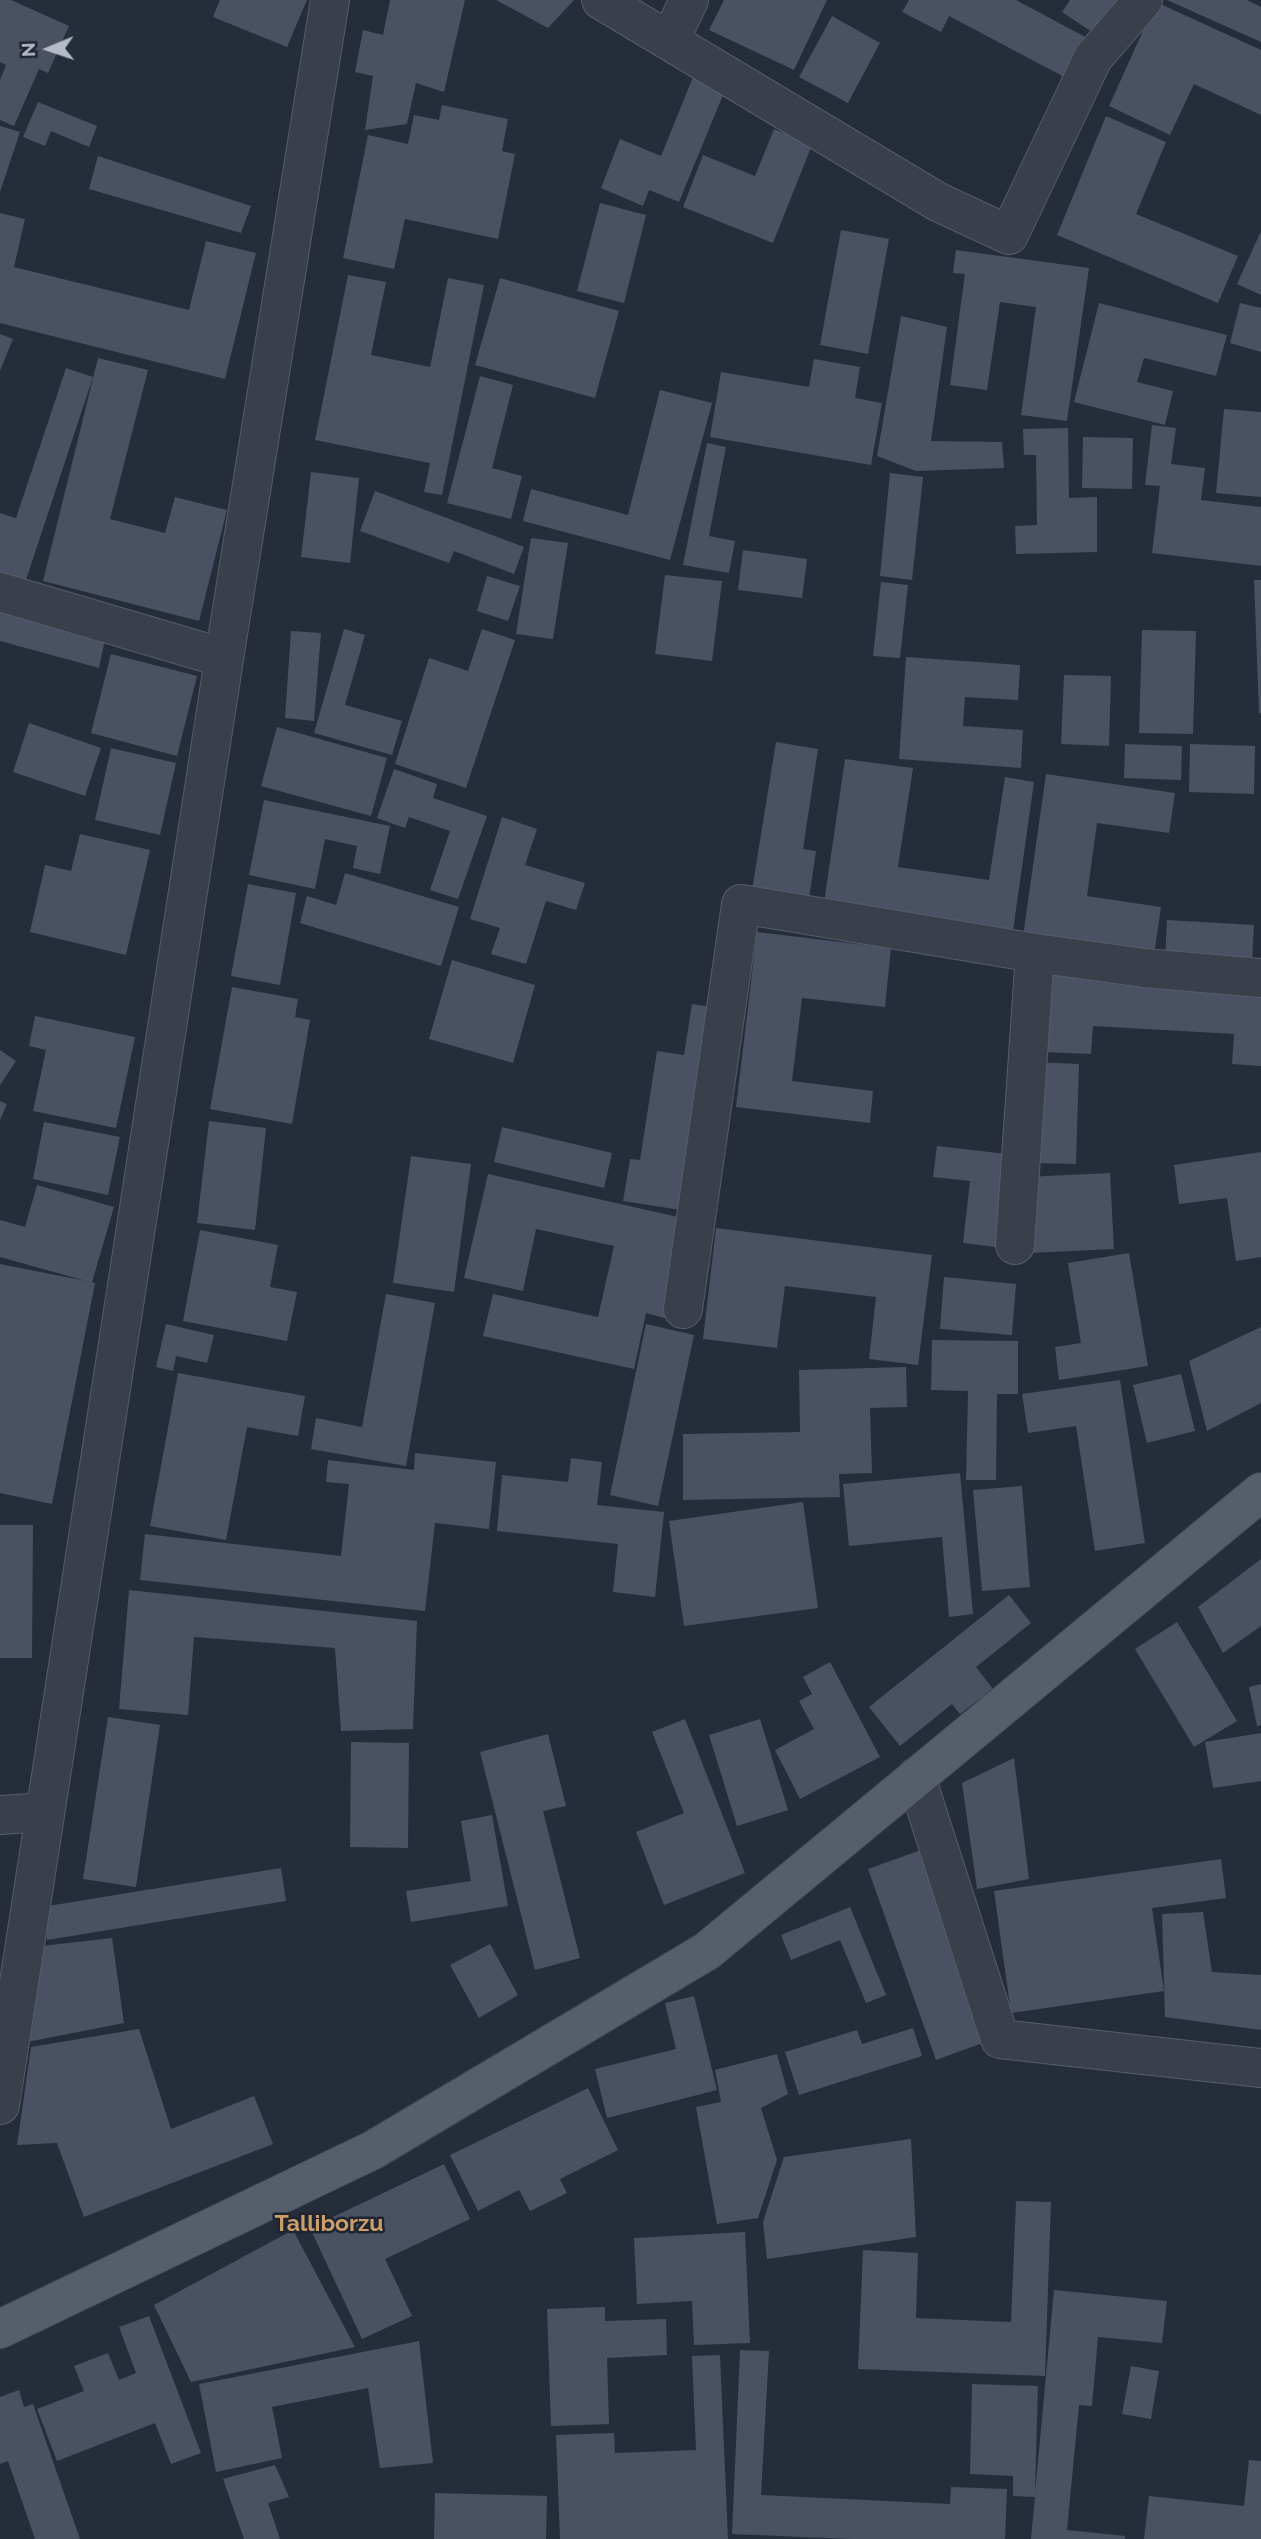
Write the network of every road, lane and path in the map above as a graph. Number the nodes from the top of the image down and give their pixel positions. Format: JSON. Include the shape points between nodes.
{"nodes":[{"id":1,"x":330,"y":0,"type":"edge"},
{"id":2,"x":601,"y":0,"type":"edge"},
{"id":3,"x":690,"y":0,"type":"edge"},
{"id":4,"x":1143,"y":0,"type":"edge"},
{"id":5,"x":670,"y":40,"type":"junction"},
{"id":6,"x":0,"y":592,"type":"edge"},
{"id":7,"x":224,"y":658,"type":"junction"},
{"id":8,"x":1035,"y":953,"type":"junction"},
{"id":9,"x":1261,"y":978,"type":"edge"},
{"id":10,"x":1015,"y":1245,"type":"dead end"},
{"id":11,"x":682,"y":1310,"type":"dead end"},
{"id":12,"x":1261,"y":1492,"type":"edge"},
{"id":13,"x":916,"y":1777,"type":"junction"},
{"id":14,"x":45,"y":1812,"type":"junction"},
{"id":15,"x":0,"y":1815,"type":"edge"},
{"id":16,"x":1261,"y":2068,"type":"edge"},
{"id":17,"x":0,"y":2105,"type":"edge"},
{"id":18,"x":0,"y":2329,"type":"edge"}],
"edges":[{"from":1,"to":7,"type":"street"},
{"from":2,"to":5,"type":"street"},
{"from":3,"to":5,"type":"street"},
{"from":4,"to":5,"type":"street","via":[[1093,58],[1009,235],[938,202]]},
{"from":6,"to":7,"type":"street"},
{"from":7,"to":14,"type":"street"},
{"from":8,"to":9,"type":"street"},
{"from":8,"to":10,"type":"street"},
{"from":8,"to":11,"type":"street","via":[[741,904]]},
{"from":12,"to":13,"type":"main road"},
{"from":13,"to":16,"type":"street","via":[[1000,2039]]},
{"from":13,"to":18,"type":"main road","via":[[695,1959],[373,2150]]},
{"from":14,"to":15,"type":"street"},
{"from":14,"to":17,"type":"street"}]}
